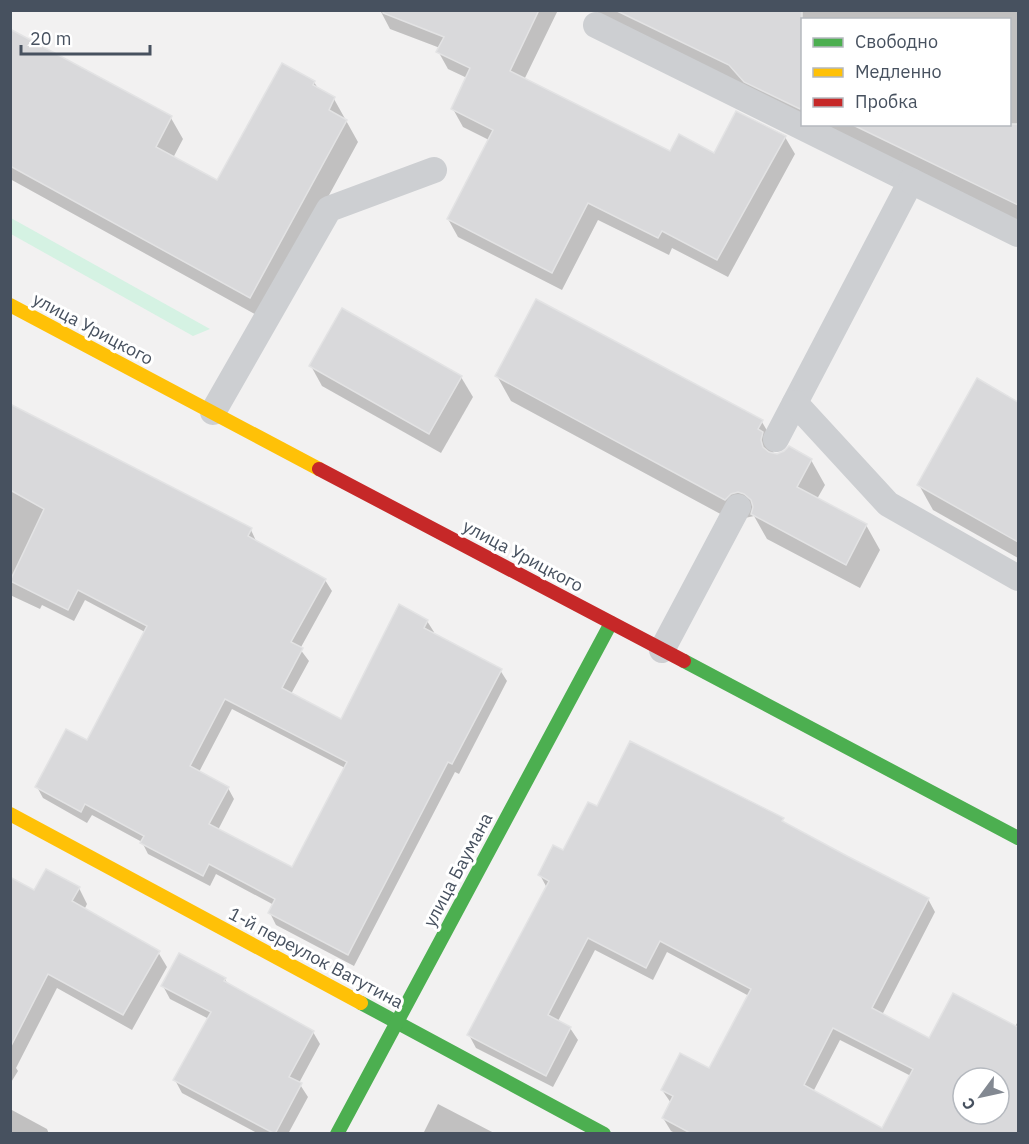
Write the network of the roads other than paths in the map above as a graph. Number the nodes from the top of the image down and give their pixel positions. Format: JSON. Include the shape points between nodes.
{"nodes":[{"id":1,"x":596,"y":25,"type":"dead end"},
{"id":2,"x":434,"y":170,"type":"dead end"},
{"id":3,"x":911,"y":181,"type":"junction"},
{"id":4,"x":1018,"y":234,"type":"edge"},
{"id":5,"x":10,"y":305,"type":"edge"},
{"id":6,"x":795,"y":403,"type":"junction"},
{"id":7,"x":213,"y":412,"type":"junction"},
{"id":8,"x":776,"y":439,"type":"dead end"},
{"id":9,"x":738,"y":507,"type":"dead end"},
{"id":10,"x":1018,"y":578,"type":"edge"},
{"id":11,"x":611,"y":623,"type":"junction"},
{"id":12,"x":662,"y":650,"type":"junction"},
{"id":13,"x":10,"y":814,"type":"edge"},
{"id":14,"x":1018,"y":838,"type":"edge"},
{"id":15,"x":396,"y":1023,"type":"junction"},
{"id":16,"x":337,"y":1134,"type":"edge"},
{"id":17,"x":604,"y":1134,"type":"edge"}],
"edges":[{"from":1,"to":3,"type":"lane"},
{"from":2,"to":7,"type":"lane","via":[[329,209]]},
{"from":3,"to":4,"type":"lane"},
{"from":3,"to":6,"type":"lane"},
{"from":5,"to":7,"type":"street","name":"улица Урицкого"},
{"from":6,"to":8,"type":"lane"},
{"from":6,"to":10,"type":"lane","via":[[888,504]]},
{"from":7,"to":11,"type":"street","name":"улица Урицкого"},
{"from":9,"to":12,"type":"lane"},
{"from":11,"to":12,"type":"street","name":"улица Урицкого"},
{"from":11,"to":15,"type":"street","name":"улица Баумана"},
{"from":12,"to":14,"type":"street","name":"улица Урицкого"},
{"from":13,"to":15,"type":"street","name":"1-й переулок Ватутина"},
{"from":15,"to":16,"type":"street","name":"улица Баумана"},
{"from":15,"to":17,"type":"street","name":"1-й переулок Ватутина"}]}
